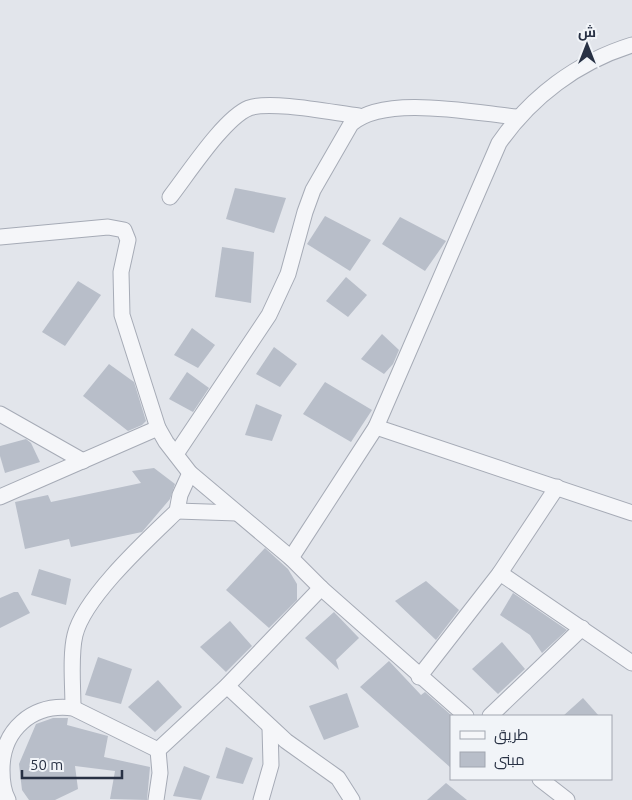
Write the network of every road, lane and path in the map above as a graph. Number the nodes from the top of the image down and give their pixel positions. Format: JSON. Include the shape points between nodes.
{"nodes":[{"id":1,"x":632,"y":45,"type":"edge"},
{"id":2,"x":359,"y":116,"type":"junction"},
{"id":3,"x":517,"y":117,"type":"junction"},
{"id":4,"x":170,"y":197,"type":"dead end"},
{"id":5,"x":0,"y":237,"type":"edge"},
{"id":6,"x":0,"y":414,"type":"edge"},
{"id":7,"x":376,"y":427,"type":"junction"},
{"id":8,"x":158,"y":428,"type":"junction"},
{"id":9,"x":176,"y":454,"type":"junction"},
{"id":10,"x":82,"y":461,"type":"junction"},
{"id":11,"x":190,"y":472,"type":"junction"},
{"id":12,"x":557,"y":487,"type":"junction"},
{"id":13,"x":0,"y":496,"type":"edge"},
{"id":14,"x":177,"y":510,"type":"junction"},
{"id":15,"x":238,"y":513,"type":"junction"},
{"id":16,"x":632,"y":513,"type":"edge"},
{"id":17,"x":291,"y":558,"type":"junction"},
{"id":18,"x":500,"y":573,"type":"junction"},
{"id":19,"x":321,"y":588,"type":"junction"},
{"id":20,"x":582,"y":628,"type":"junction"},
{"id":21,"x":632,"y":663,"type":"edge"},
{"id":22,"x":419,"y":677,"type":"junction"},
{"id":23,"x":227,"y":686,"type":"junction"},
{"id":24,"x":73,"y":708,"type":"junction"},
{"id":25,"x":465,"y":715,"type":"edge"},
{"id":26,"x":491,"y":715,"type":"edge"},
{"id":27,"x":270,"y":727,"type":"junction"},
{"id":28,"x":158,"y":750,"type":"junction"},
{"id":29,"x":541,"y":780,"type":"edge"},
{"id":30,"x":8,"y":800,"type":"edge"},
{"id":31,"x":156,"y":800,"type":"edge"},
{"id":32,"x":261,"y":800,"type":"edge"},
{"id":33,"x":352,"y":800,"type":"edge"},
{"id":34,"x":567,"y":800,"type":"edge"}],
"edges":[{"from":1,"to":3,"type":"street","via":[[557,81]]},
{"from":2,"to":3,"type":"street","via":[[380,110],[421,108]]},
{"from":2,"to":4,"type":"street","via":[[272,106],[248,109],[227,124]]},
{"from":2,"to":9,"type":"street","via":[[334,150],[313,190],[288,274],[269,315]]},
{"from":3,"to":7,"type":"street","via":[[495,152]]},
{"from":5,"to":8,"type":"street","via":[[108,227],[124,230],[128,240],[121,272],[122,315]]},
{"from":6,"to":10,"type":"street"},
{"from":7,"to":12,"type":"street"},
{"from":7,"to":17,"type":"street"},
{"from":8,"to":9,"type":"street"},
{"from":8,"to":10,"type":"street"},
{"from":9,"to":11,"type":"street"},
{"from":10,"to":13,"type":"street"},
{"from":11,"to":14,"type":"street"},
{"from":11,"to":15,"type":"street"},
{"from":12,"to":16,"type":"street"},
{"from":12,"to":18,"type":"street"},
{"from":14,"to":15,"type":"street"},
{"from":14,"to":24,"type":"street","via":[[107,584],[78,624],[74,637]]},
{"from":15,"to":17,"type":"street"},
{"from":17,"to":19,"type":"street"},
{"from":18,"to":20,"type":"street"},
{"from":18,"to":22,"type":"street"},
{"from":19,"to":22,"type":"street"},
{"from":19,"to":23,"type":"street"},
{"from":20,"to":21,"type":"street"},
{"from":20,"to":26,"type":"street"},
{"from":22,"to":25,"type":"street"},
{"from":23,"to":27,"type":"street"},
{"from":23,"to":28,"type":"street"},
{"from":24,"to":28,"type":"street"},
{"from":24,"to":30,"type":"street","via":[[61,706],[38,713],[17,725],[10,734],[2,767],[2,782]]},
{"from":27,"to":32,"type":"street","via":[[271,765]]},
{"from":27,"to":33,"type":"street","via":[[338,778]]},
{"from":28,"to":31,"type":"street","via":[[160,773]]},
{"from":29,"to":34,"type":"street"}]}
